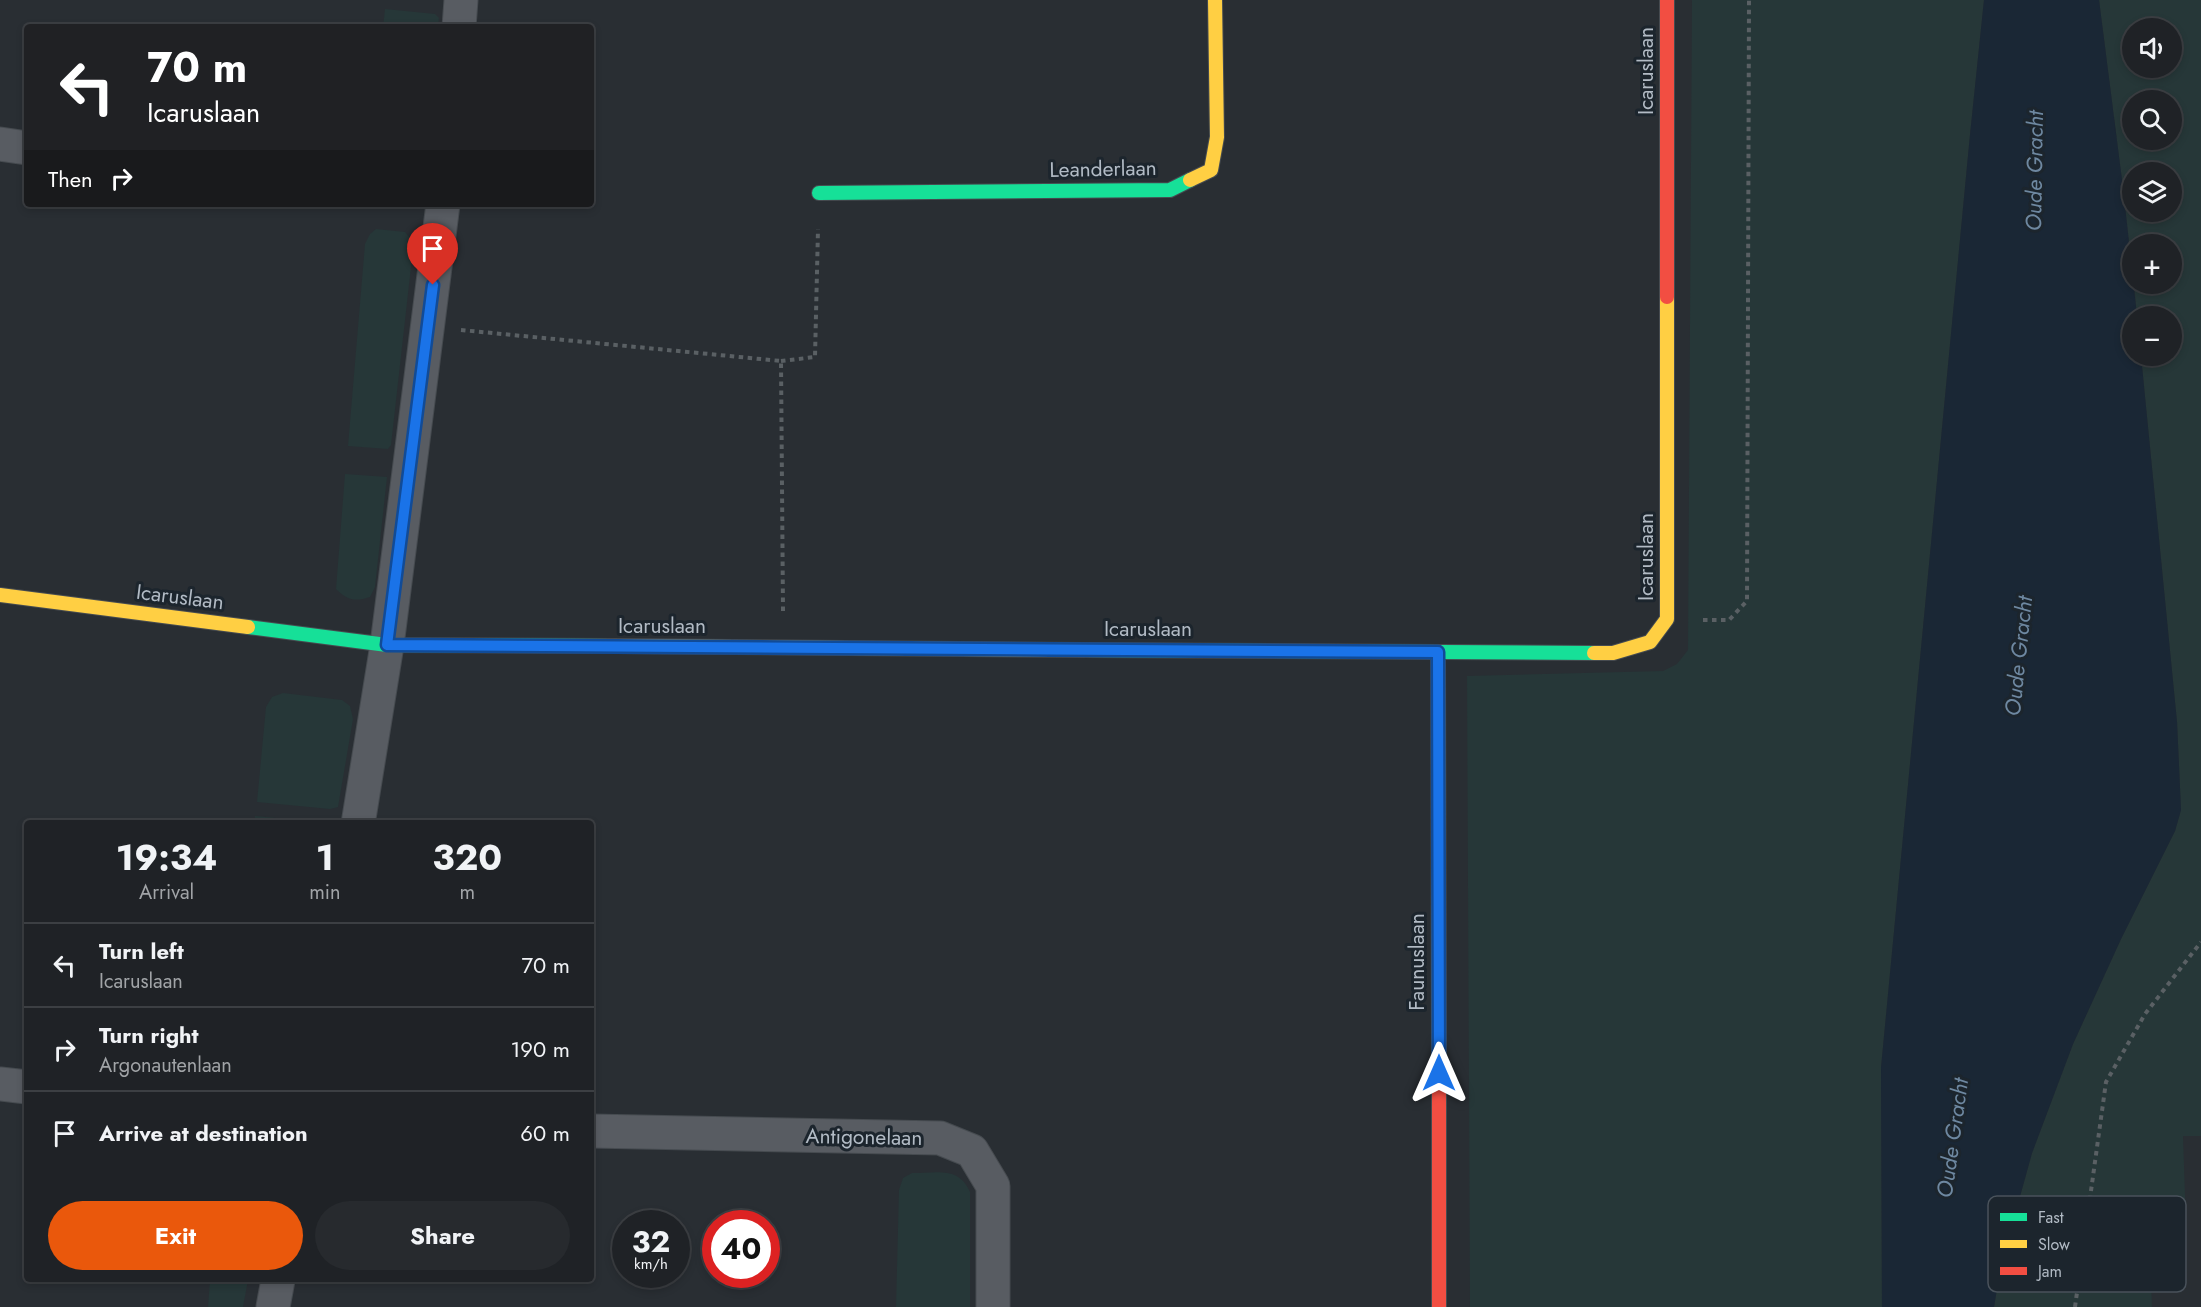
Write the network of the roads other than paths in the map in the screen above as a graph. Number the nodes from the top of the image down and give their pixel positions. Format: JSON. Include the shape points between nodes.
{"nodes":[{"id":1,"x":461,"y":0,"type":"edge"},
{"id":2,"x":1215,"y":0,"type":"edge"},
{"id":3,"x":1667,"y":0,"type":"edge"},
{"id":4,"x":459,"y":24,"type":"edge"},
{"id":5,"x":0,"y":144,"type":"edge"},
{"id":6,"x":24,"y":148,"type":"edge"},
{"id":7,"x":819,"y":193,"type":"road end"},
{"id":8,"x":443,"y":207,"type":"edge"},
{"id":9,"x":0,"y":595,"type":"edge"},
{"id":10,"x":387,"y":645,"type":"junction"},
{"id":11,"x":1438,"y":652,"type":"junction"},
{"id":12,"x":359,"y":820,"type":"edge"},
{"id":13,"x":0,"y":1084,"type":"edge"},
{"id":14,"x":24,"y":1088,"type":"edge"},
{"id":15,"x":594,"y":1131,"type":"edge"},
{"id":16,"x":278,"y":1282,"type":"edge"},
{"id":17,"x":273,"y":1307,"type":"edge"},
{"id":18,"x":993,"y":1307,"type":"edge"},
{"id":19,"x":1439,"y":1307,"type":"edge"}],
"edges":[{"from":1,"to":4,"type":"street"},
{"from":2,"to":7,"type":"street","name":"Leanderlaan","via":[[1217,137],[1211,170],[1170,190]]},
{"from":3,"to":11,"type":"street","name":"Icaruslaan","via":[[1667,619],[1650,642],[1613,653]]},
{"from":5,"to":6,"type":"street"},
{"from":8,"to":10,"type":"street"},
{"from":9,"to":10,"type":"street","name":"Icaruslaan"},
{"from":10,"to":11,"type":"street","name":"Icaruslaan"},
{"from":10,"to":12,"type":"street"},
{"from":11,"to":19,"type":"street","name":"Faunuslaan"},
{"from":13,"to":14,"type":"street"},
{"from":15,"to":18,"type":"street","name":"Antigonelaan","via":[[940,1138],[972,1151],[993,1186]]},
{"from":16,"to":17,"type":"street"}]}
